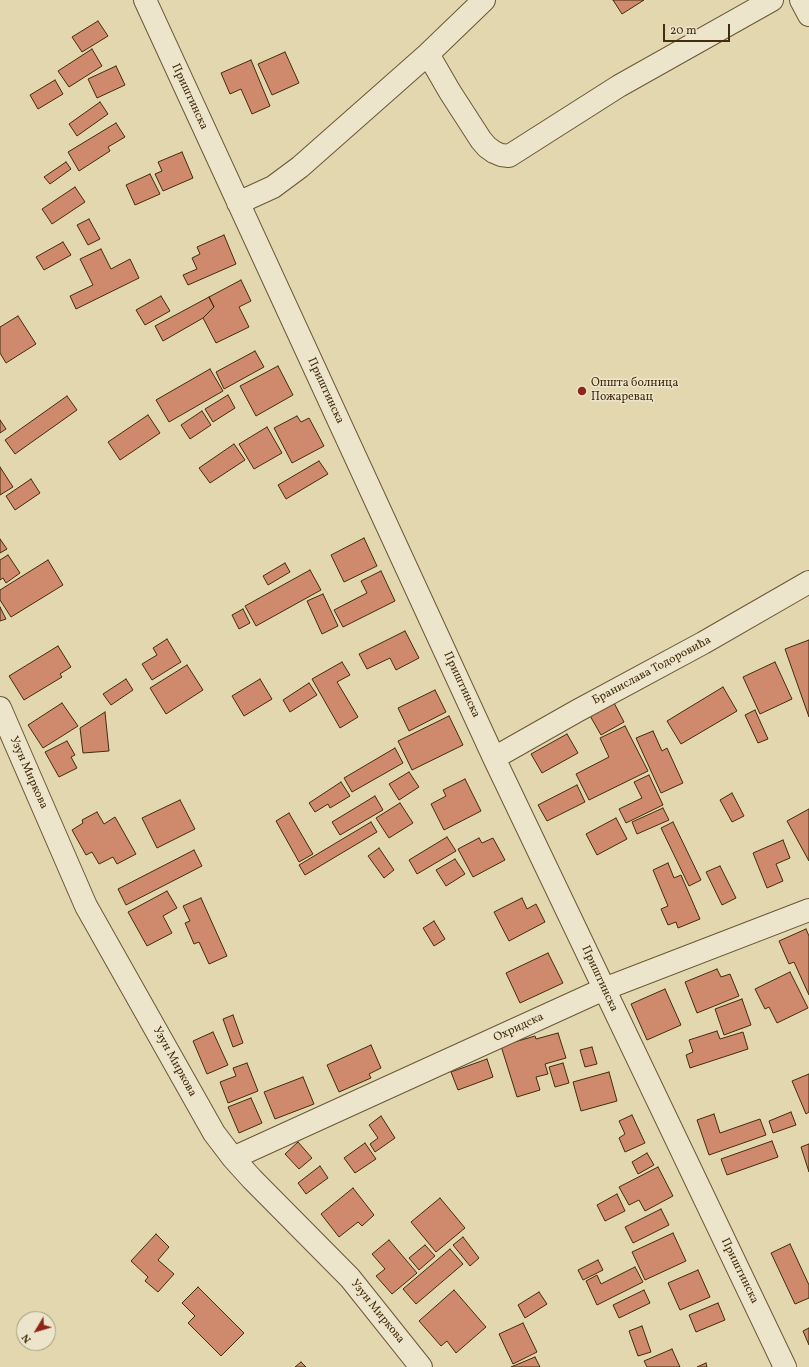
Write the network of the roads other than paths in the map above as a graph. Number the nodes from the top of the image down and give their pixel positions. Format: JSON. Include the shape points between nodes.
{"nodes":[{"id":1,"x":145,"y":0,"type":"edge"},
{"id":2,"x":484,"y":0,"type":"edge"},
{"id":3,"x":772,"y":0,"type":"edge"},
{"id":4,"x":801,"y":0,"type":"edge"},
{"id":5,"x":809,"y":15,"type":"edge"},
{"id":6,"x":428,"y":54,"type":"junction"},
{"id":7,"x":238,"y":203,"type":"junction"},
{"id":8,"x":809,"y":582,"type":"edge"},
{"id":9,"x":0,"y":708,"type":"edge"},
{"id":10,"x":494,"y":758,"type":"junction"},
{"id":11,"x":809,"y":910,"type":"edge"},
{"id":12,"x":604,"y":989,"type":"junction"},
{"id":13,"x":233,"y":1158,"type":"junction"},
{"id":14,"x":421,"y":1367,"type":"edge"},
{"id":15,"x":785,"y":1367,"type":"edge"}],
"edges":[{"from":1,"to":7,"type":"street","name":"Приштинска"},
{"from":2,"to":6,"type":"street"},
{"from":3,"to":6,"type":"street","via":[[619,86],[509,156],[494,152],[481,140]]},
{"from":4,"to":5,"type":"street"},
{"from":6,"to":7,"type":"street","via":[[300,167],[273,187]]},
{"from":7,"to":10,"type":"street","name":"Приштинска"},
{"from":8,"to":10,"type":"street","name":"Бранислава Тодоровића"},
{"from":9,"to":13,"type":"street","name":"Узун Миркова","via":[[86,906],[214,1134]]},
{"from":10,"to":12,"type":"street","name":"Приштинска"},
{"from":11,"to":12,"type":"street","name":"Охридска"},
{"from":12,"to":13,"type":"street","name":"Охридска"},
{"from":12,"to":15,"type":"street","name":"Приштинска"},
{"from":13,"to":14,"type":"street","name":"Узун Миркова","via":[[350,1278]]}]}
